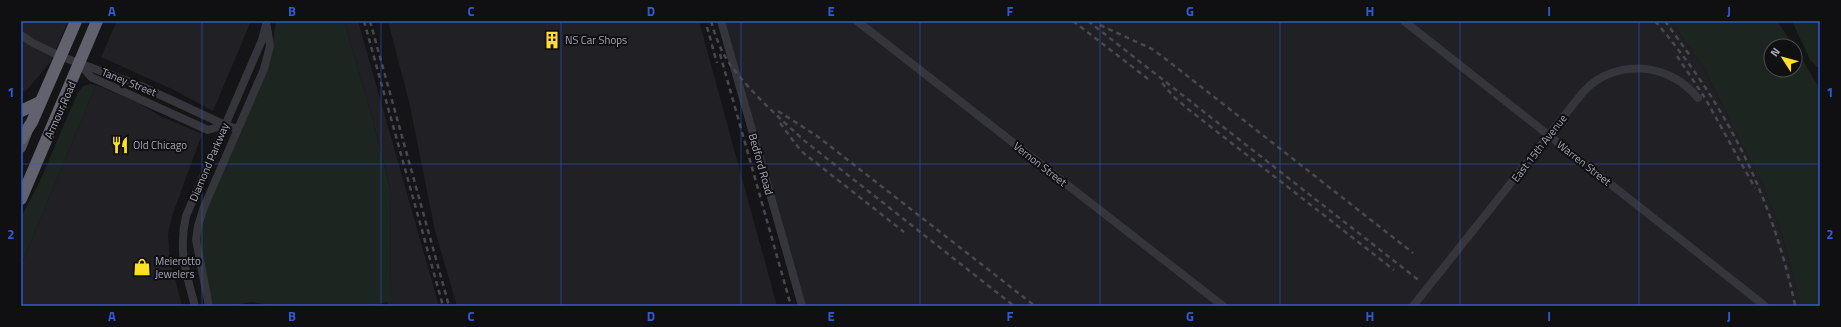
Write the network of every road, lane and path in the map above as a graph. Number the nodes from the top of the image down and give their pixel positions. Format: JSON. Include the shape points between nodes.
{"nodes":[{"id":1,"x":76,"y":21,"type":"edge"},
{"id":2,"x":97,"y":21,"type":"edge"},
{"id":3,"x":721,"y":21,"type":"edge"},
{"id":4,"x":857,"y":21,"type":"edge"},
{"id":5,"x":1404,"y":21,"type":"edge"},
{"id":6,"x":267,"y":22,"type":"edge"},
{"id":7,"x":21,"y":35,"type":"edge"},
{"id":8,"x":60,"y":56,"type":"junction"},
{"id":9,"x":80,"y":63,"type":"junction"},
{"id":10,"x":1698,"y":98,"type":"dead end"},
{"id":11,"x":40,"y":102,"type":"junction"},
{"id":12,"x":21,"y":111,"type":"edge"},
{"id":13,"x":32,"y":122,"type":"junction"},
{"id":14,"x":225,"y":125,"type":"junction"},
{"id":15,"x":238,"y":129,"type":"junction"},
{"id":16,"x":1549,"y":135,"type":"junction"},
{"id":17,"x":21,"y":140,"type":"edge"},
{"id":18,"x":21,"y":148,"type":"edge"},
{"id":19,"x":21,"y":199,"type":"edge"},
{"id":20,"x":803,"y":304,"type":"edge"},
{"id":21,"x":195,"y":306,"type":"edge"},
{"id":22,"x":209,"y":306,"type":"edge"},
{"id":23,"x":1223,"y":306,"type":"edge"},
{"id":24,"x":1413,"y":306,"type":"edge"},
{"id":25,"x":1765,"y":306,"type":"edge"}],
"edges":[{"from":1,"to":8,"type":"highway","name":"Armour Road"},
{"from":2,"to":9,"type":"highway","name":"Armour Road"},
{"from":3,"to":20,"type":"street","name":"Bedford Road"},
{"from":4,"to":23,"type":"street","name":"Vernon Street"},
{"from":5,"to":16,"type":"street","name":"Warren Street"},
{"from":6,"to":14,"type":"street","name":"Diamond Parkway","via":[[262,40]]},
{"from":6,"to":15,"type":"street","name":"Diamond Parkway","via":[[270,46],[267,61]]},
{"from":7,"to":8,"type":"street","name":"Taney Street"},
{"from":8,"to":9,"type":"street","name":"Taney Street"},
{"from":8,"to":11,"type":"highway","name":"Armour Road"},
{"from":9,"to":14,"type":"street","name":"Taney Street","via":[[141,86]]},
{"from":9,"to":14,"type":"street","via":[[91,77],[208,130]]},
{"from":9,"to":19,"type":"highway","name":"Armour Road"},
{"from":10,"to":16,"type":"street","name":"East 15th Avenue","via":[[1685,84],[1659,72],[1641,68],[1616,71],[1588,86]]},
{"from":11,"to":12,"type":"highway"},
{"from":11,"to":13,"type":"highway","name":"Armour Road"},
{"from":13,"to":17,"type":"highway"},
{"from":13,"to":18,"type":"main road","name":"Armour Road"},
{"from":14,"to":15,"type":"street","name":"Taney Street"},
{"from":14,"to":21,"type":"street","name":"Diamond Parkway","via":[[191,203],[183,229],[183,262]]},
{"from":15,"to":22,"type":"street","name":"Diamond Parkway","via":[[198,226],[197,249]]},
{"from":16,"to":24,"type":"street","name":"East 15th Avenue"},
{"from":16,"to":25,"type":"street","name":"Warren Street"}]}
